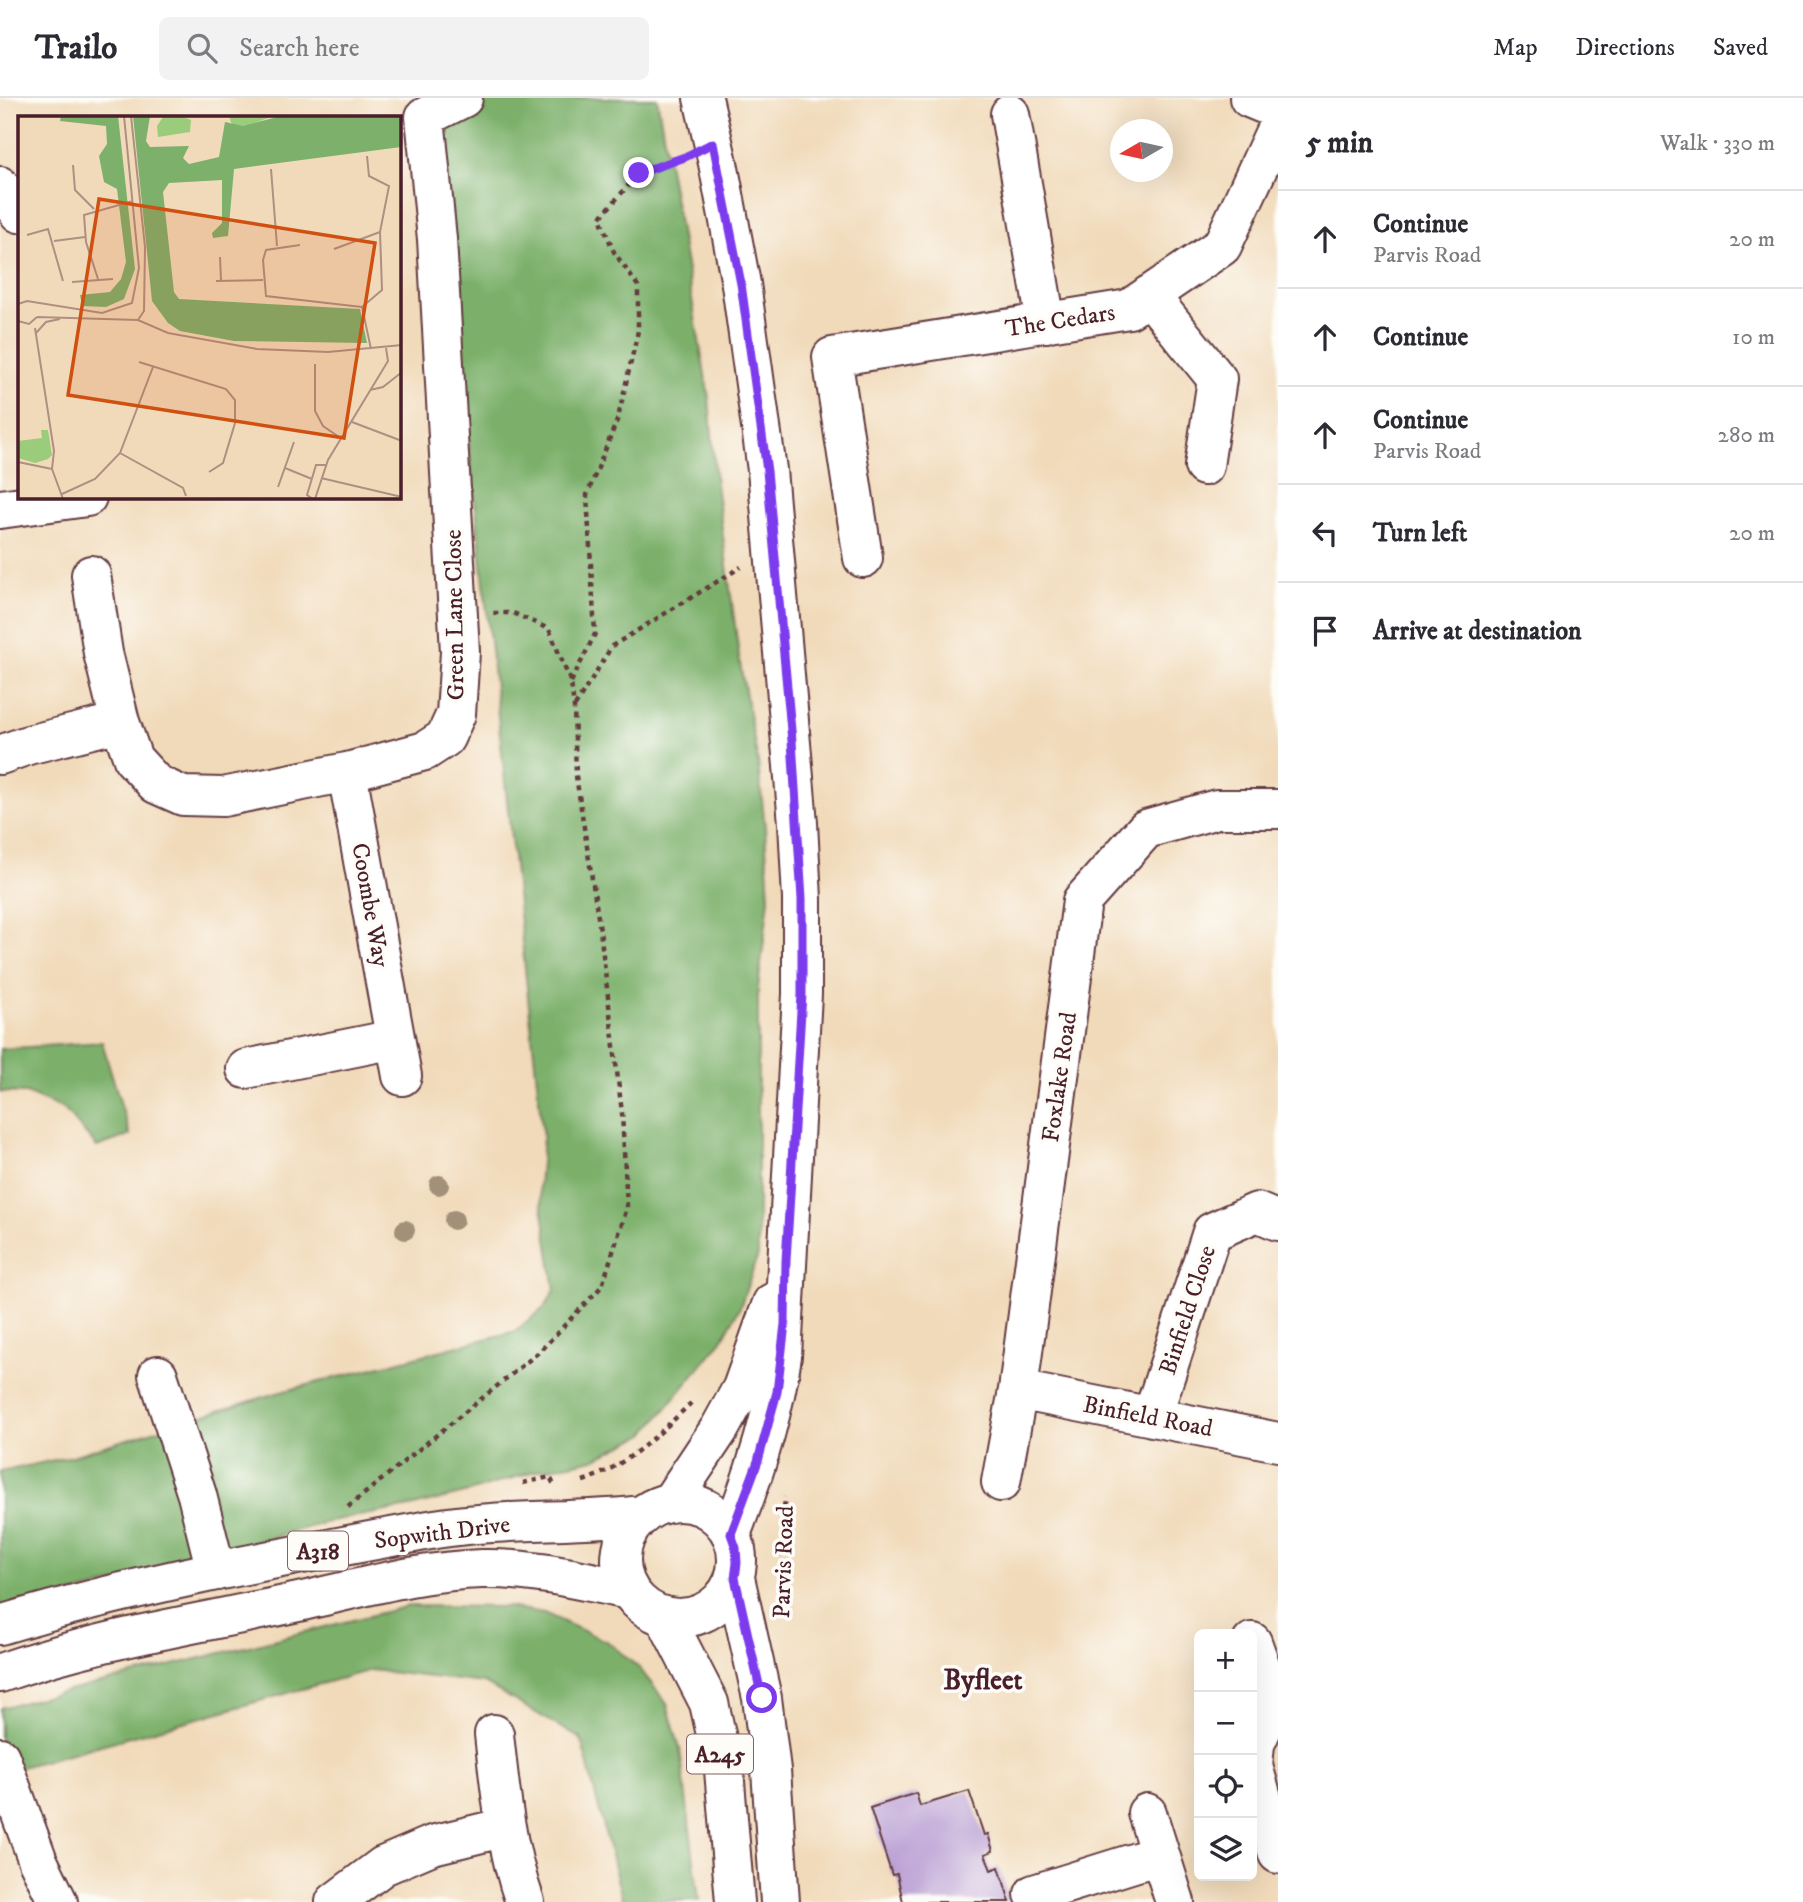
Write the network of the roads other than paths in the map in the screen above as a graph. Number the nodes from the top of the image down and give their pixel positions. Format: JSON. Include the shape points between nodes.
{"nodes":[{"id":1,"x":463,"y":98,"type":"edge"},
{"id":2,"x":703,"y":98,"type":"edge"},
{"id":3,"x":1249,"y":98,"type":"edge"},
{"id":4,"x":416,"y":107,"type":"edge"},
{"id":5,"x":1278,"y":110,"type":"edge"},
{"id":6,"x":1010,"y":114,"type":"dead end"},
{"id":7,"x":1278,"y":125,"type":"edge"},
{"id":8,"x":0,"y":186,"type":"edge"},
{"id":9,"x":18,"y":212,"type":"edge"},
{"id":10,"x":1149,"y":295,"type":"junction"},
{"id":11,"x":1046,"y":323,"type":"junction"},
{"id":12,"x":1204,"y":466,"type":"dead end"},
{"id":13,"x":70,"y":499,"type":"edge"},
{"id":14,"x":0,"y":509,"type":"edge"},
{"id":15,"x":863,"y":558,"type":"dead end"},
{"id":16,"x":91,"y":575,"type":"dead end"},
{"id":17,"x":120,"y":722,"type":"junction"},
{"id":18,"x":0,"y":755,"type":"edge"},
{"id":19,"x":347,"y":772,"type":"junction"},
{"id":20,"x":1278,"y":809,"type":"edge"},
{"id":21,"x":395,"y":1039,"type":"junction"},
{"id":22,"x":246,"y":1069,"type":"dead end"},
{"id":23,"x":402,"y":1076,"type":"dead end"},
{"id":24,"x":1278,"y":1221,"type":"edge"},
{"id":25,"x":786,"y":1261,"type":"junction"},
{"id":26,"x":159,"y":1375,"type":"dead end"},
{"id":27,"x":1018,"y":1390,"type":"junction"},
{"id":28,"x":1152,"y":1417,"type":"junction"},
{"id":29,"x":1278,"y":1442,"type":"edge"},
{"id":30,"x":1001,"y":1482,"type":"dead end"},
{"id":31,"x":656,"y":1509,"type":"junction"},
{"id":32,"x":731,"y":1534,"type":"junction"},
{"id":33,"x":216,"y":1572,"type":"junction"},
{"id":34,"x":735,"y":1578,"type":"junction"},
{"id":35,"x":629,"y":1590,"type":"junction"},
{"id":36,"x":666,"y":1617,"type":"junction"},
{"id":37,"x":0,"y":1625,"type":"edge"},
{"id":38,"x":1257,"y":1656,"type":"edge"},
{"id":39,"x":0,"y":1673,"type":"edge"},
{"id":40,"x":494,"y":1734,"type":"dead end"},
{"id":41,"x":0,"y":1757,"type":"edge"},
{"id":42,"x":1147,"y":1813,"type":"dead end"},
{"id":43,"x":506,"y":1828,"type":"junction"},
{"id":44,"x":1278,"y":1854,"type":"edge"},
{"id":45,"x":1159,"y":1855,"type":"junction"},
{"id":46,"x":1034,"y":1894,"type":"dead end"},
{"id":47,"x":58,"y":1902,"type":"edge"},
{"id":48,"x":335,"y":1902,"type":"edge"},
{"id":49,"x":525,"y":1902,"type":"edge"},
{"id":50,"x":735,"y":1902,"type":"edge"},
{"id":51,"x":780,"y":1902,"type":"edge"},
{"id":52,"x":1175,"y":1902,"type":"edge"}],
"edges":[{"from":1,"to":4,"type":"street"},
{"from":2,"to":25,"type":"street","name":"Parvis Road","number":"A245","via":[[741,284],[767,471],[796,795],[802,994]]},
{"from":3,"to":5,"type":"street"},
{"from":4,"to":19,"type":"street","name":"Green Lane Close","via":[[438,252],[460,652],[456,714],[445,738],[425,751]]},
{"from":6,"to":11,"type":"street"},
{"from":7,"to":10,"type":"street","name":"The Cedars","via":[[1222,246]]},
{"from":8,"to":9,"type":"street"},
{"from":10,"to":11,"type":"street","name":"The Cedars","via":[[1129,309]]},
{"from":10,"to":12,"type":"street","via":[[1217,379]]},
{"from":11,"to":15,"type":"street","name":"The Cedars","via":[[832,357]]},
{"from":13,"to":14,"type":"street"},
{"from":16,"to":17,"type":"street","name":"Green Lane Close"},
{"from":17,"to":18,"type":"street"},
{"from":17,"to":19,"type":"street","name":"Green Lane Close","via":[[133,759],[156,784],[183,796],[223,797]]},
{"from":19,"to":21,"type":"street","name":"Coombe Way"},
{"from":20,"to":27,"type":"street","name":"Foxlake Road","via":[[1217,809],[1146,829],[1082,901]]},
{"from":21,"to":22,"type":"street"},
{"from":21,"to":23,"type":"street","name":"Coombe Way"},
{"from":24,"to":28,"type":"street","name":"Binfield Close","via":[[1257,1212],[1212,1232]]},
{"from":25,"to":31,"type":"street","name":"Parvis Road","number":"A245","via":[[742,1388],[720,1428]]},
{"from":25,"to":32,"type":"street","name":"Parvis Road","number":"A245","via":[[777,1392]]},
{"from":26,"to":33,"type":"street"},
{"from":27,"to":28,"type":"street","name":"Binfield Road"},
{"from":27,"to":30,"type":"street","name":"Foxlake Road"},
{"from":28,"to":29,"type":"street","name":"Binfield Road"},
{"from":31,"to":32,"type":"street","via":[[688,1503],[706,1508]]},
{"from":31,"to":33,"type":"street","name":"Sopwith Drive","number":"A318","via":[[600,1520],[462,1525]]},
{"from":31,"to":35,"type":"street","number":"A245","via":[[631,1527],[624,1542],[621,1558]]},
{"from":32,"to":34,"type":"street","number":"A245","via":[[737,1556]]},
{"from":33,"to":37,"type":"street","name":"Sopwith Drive","number":"A318"},
{"from":34,"to":36,"type":"street","via":[[721,1600],[700,1615]]},
{"from":34,"to":51,"type":"street","name":"Parvis Road","number":"A245","via":[[762,1698]]},
{"from":35,"to":36,"type":"street"},
{"from":35,"to":39,"type":"street","name":"Sopwith Drive","number":"A318","via":[[555,1573],[484,1569],[399,1577],[42,1658]]},
{"from":36,"to":50,"type":"street","number":"A245","via":[[709,1703],[724,1770]]},
{"from":38,"to":44,"type":"street","via":[[1272,1698],[1255,1744],[1253,1766]]},
{"from":40,"to":43,"type":"street"},
{"from":41,"to":47,"type":"street"},
{"from":42,"to":45,"type":"street"},
{"from":43,"to":48,"type":"street","via":[[432,1845],[383,1866]]},
{"from":43,"to":49,"type":"street"},
{"from":45,"to":46,"type":"street"},
{"from":45,"to":52,"type":"street"}]}
